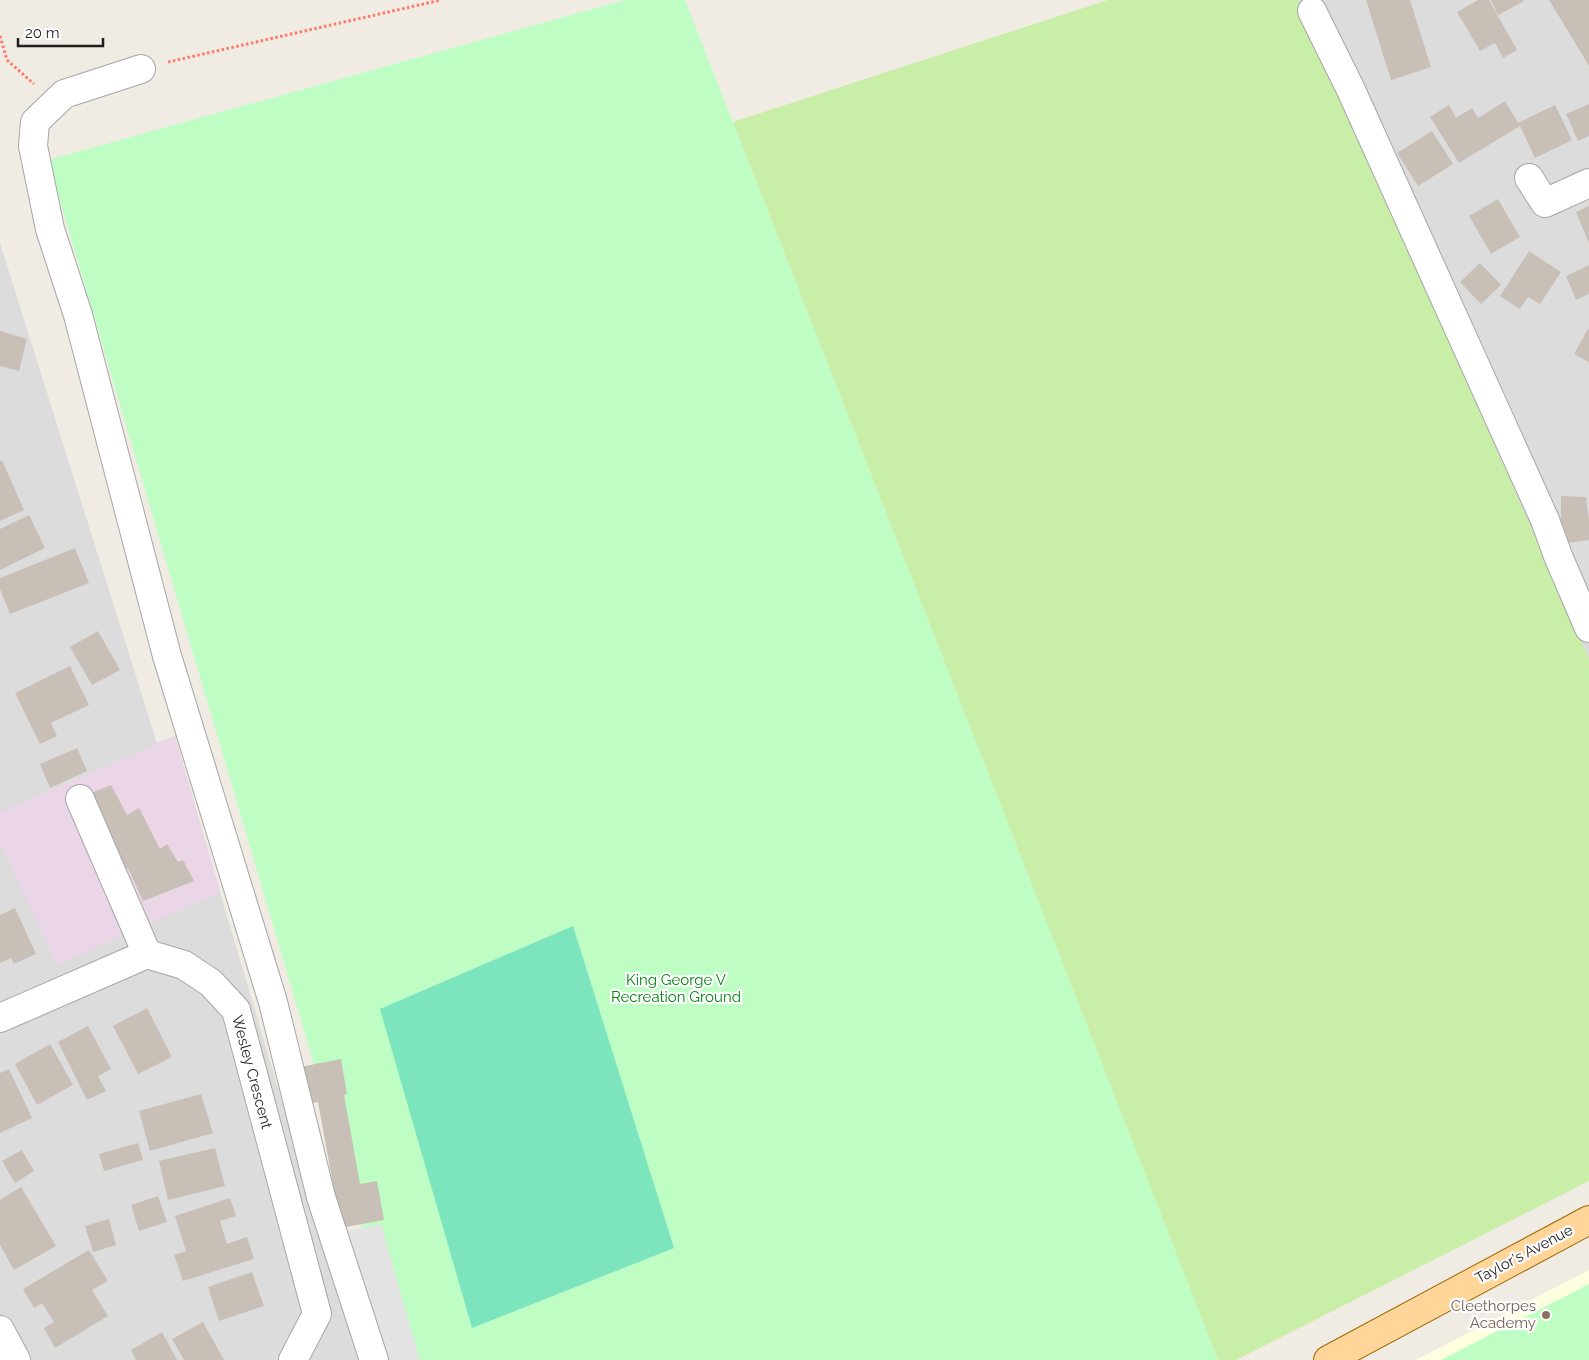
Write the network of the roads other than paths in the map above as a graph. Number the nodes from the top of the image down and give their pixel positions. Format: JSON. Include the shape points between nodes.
{"nodes":[{"id":1,"x":1312,"y":11,"type":"dead end"},
{"id":2,"x":141,"y":69,"type":"road end"},
{"id":3,"x":1529,"y":178,"type":"dead end"},
{"id":4,"x":1589,"y":182,"type":"edge"},
{"id":5,"x":1589,"y":628,"type":"edge"},
{"id":6,"x":80,"y":799,"type":"dead end"},
{"id":7,"x":146,"y":954,"type":"junction"},
{"id":8,"x":0,"y":1018,"type":"edge"},
{"id":9,"x":1589,"y":1220,"type":"edge"},
{"id":10,"x":0,"y":1330,"type":"edge"},
{"id":11,"x":16,"y":1360,"type":"edge"},
{"id":12,"x":293,"y":1360,"type":"edge"},
{"id":13,"x":374,"y":1360,"type":"edge"},
{"id":14,"x":1328,"y":1360,"type":"edge"}],
"edges":[{"from":1,"to":5,"type":"street","via":[[1351,90],[1541,511]]},
{"from":2,"to":13,"type":"street","via":[[64,94],[35,122],[33,146],[50,229],[78,315],[167,656],[273,1002],[321,1197]]},
{"from":3,"to":4,"type":"street","via":[[1545,203]]},
{"from":6,"to":7,"type":"street"},
{"from":7,"to":8,"type":"street"},
{"from":7,"to":12,"type":"street","name":"Wesley Crescent","via":[[184,965],[211,983],[236,1010],[317,1314]]},
{"from":9,"to":14,"type":"main road","name":"Taylor's Avenue"},
{"from":10,"to":11,"type":"street"}]}
